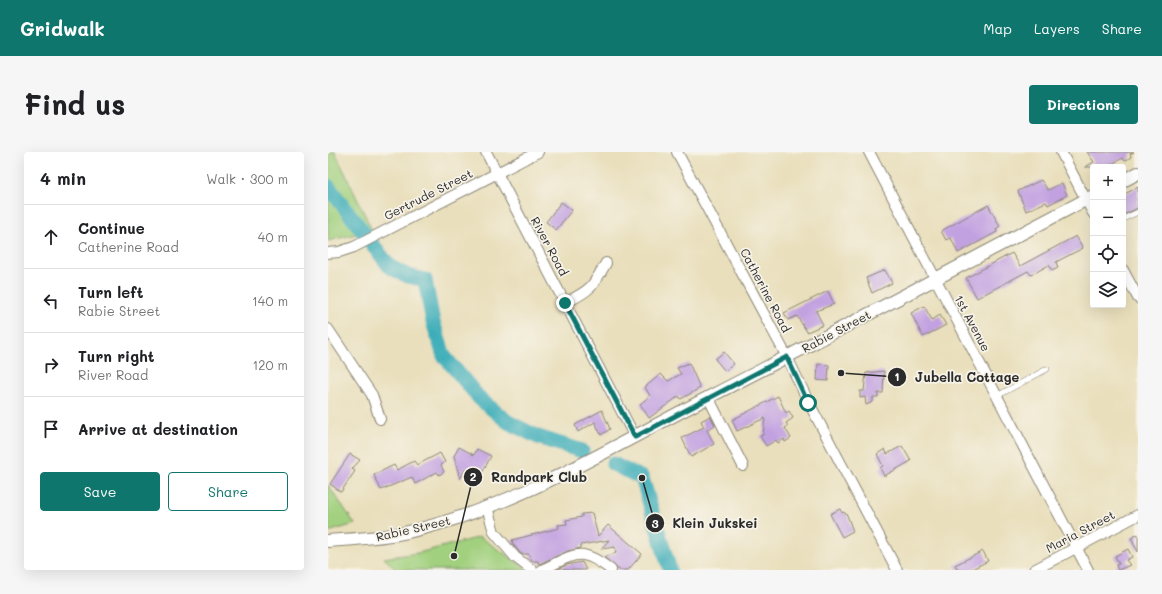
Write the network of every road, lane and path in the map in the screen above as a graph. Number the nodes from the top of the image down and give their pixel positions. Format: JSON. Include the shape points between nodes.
{"nodes":[{"id":1,"x":486,"y":152,"type":"edge"},
{"id":2,"x":538,"y":152,"type":"edge"},
{"id":3,"x":677,"y":152,"type":"edge"},
{"id":4,"x":869,"y":152,"type":"edge"},
{"id":5,"x":1061,"y":152,"type":"edge"},
{"id":6,"x":497,"y":173,"type":"junction"},
{"id":7,"x":1138,"y":173,"type":"edge"},
{"id":8,"x":1126,"y":179,"type":"edge"},
{"id":9,"x":1090,"y":198,"type":"edge"},
{"id":10,"x":1138,"y":212,"type":"edge"},
{"id":11,"x":1126,"y":218,"type":"edge"},
{"id":12,"x":328,"y":253,"type":"edge"},
{"id":13,"x":606,"y":263,"type":"dead end"},
{"id":14,"x":1124,"y":272,"type":"edge"},
{"id":15,"x":936,"y":279,"type":"junction"},
{"id":16,"x":1138,"y":298,"type":"edge"},
{"id":17,"x":565,"y":303,"type":"junction"},
{"id":18,"x":328,"y":329,"type":"edge"},
{"id":19,"x":787,"y":357,"type":"junction"},
{"id":20,"x":1047,"y":369,"type":"dead end"},
{"id":21,"x":997,"y":396,"type":"junction"},
{"id":22,"x":708,"y":397,"type":"junction"},
{"id":23,"x":380,"y":419,"type":"dead end"},
{"id":24,"x":635,"y":437,"type":"junction"},
{"id":25,"x":743,"y":466,"type":"dead end"},
{"id":26,"x":487,"y":507,"type":"junction"},
{"id":27,"x":1138,"y":515,"type":"edge"},
{"id":28,"x":328,"y":540,"type":"edge"},
{"id":29,"x":1077,"y":547,"type":"junction"},
{"id":30,"x":532,"y":570,"type":"edge"},
{"id":31,"x":542,"y":570,"type":"edge"},
{"id":32,"x":611,"y":570,"type":"edge"},
{"id":33,"x":896,"y":570,"type":"edge"},
{"id":34,"x":1034,"y":570,"type":"edge"},
{"id":35,"x":1088,"y":570,"type":"edge"}],
"edges":[{"from":1,"to":6,"type":"street","name":"River Road"},
{"from":2,"to":6,"type":"street","name":"Gertrude Street"},
{"from":3,"to":19,"type":"street","name":"Catherine Road"},
{"from":4,"to":15,"type":"street","name":"1st Avenue"},
{"from":5,"to":9,"type":"street"},
{"from":6,"to":12,"type":"street","name":"Gertrude Street","via":[[357,245]]},
{"from":6,"to":17,"type":"street","name":"River Road"},
{"from":7,"to":8,"type":"street"},
{"from":9,"to":15,"type":"street","name":"Rabie Street"},
{"from":10,"to":11,"type":"lane"},
{"from":13,"to":17,"type":"street","via":[[594,285]]},
{"from":14,"to":16,"type":"street"},
{"from":15,"to":19,"type":"street","name":"Rabie Street"},
{"from":15,"to":21,"type":"street","name":"1st Avenue"},
{"from":17,"to":24,"type":"street","name":"River Road"},
{"from":18,"to":23,"type":"street","via":[[372,395]]},
{"from":19,"to":22,"type":"street","name":"Rabie Street"},
{"from":19,"to":33,"type":"street","name":"Catherine Road","via":[[808,403]]},
{"from":20,"to":21,"type":"lane"},
{"from":21,"to":29,"type":"street","name":"1st Avenue"},
{"from":22,"to":24,"type":"street","name":"Rabie Street"},
{"from":22,"to":25,"type":"street"},
{"from":24,"to":26,"type":"street","name":"Rabie Street"},
{"from":26,"to":28,"type":"street","name":"Rabie Street","via":[[408,532],[376,538]]},
{"from":26,"to":30,"type":"street","via":[[494,532],[515,557]]},
{"from":27,"to":29,"type":"street","name":"Maria Street"},
{"from":29,"to":34,"type":"street","name":"Maria Street"},
{"from":29,"to":35,"type":"street","name":"1st Avenue"},
{"from":31,"to":32,"type":"street","via":[[581,553],[591,556]]}]}
